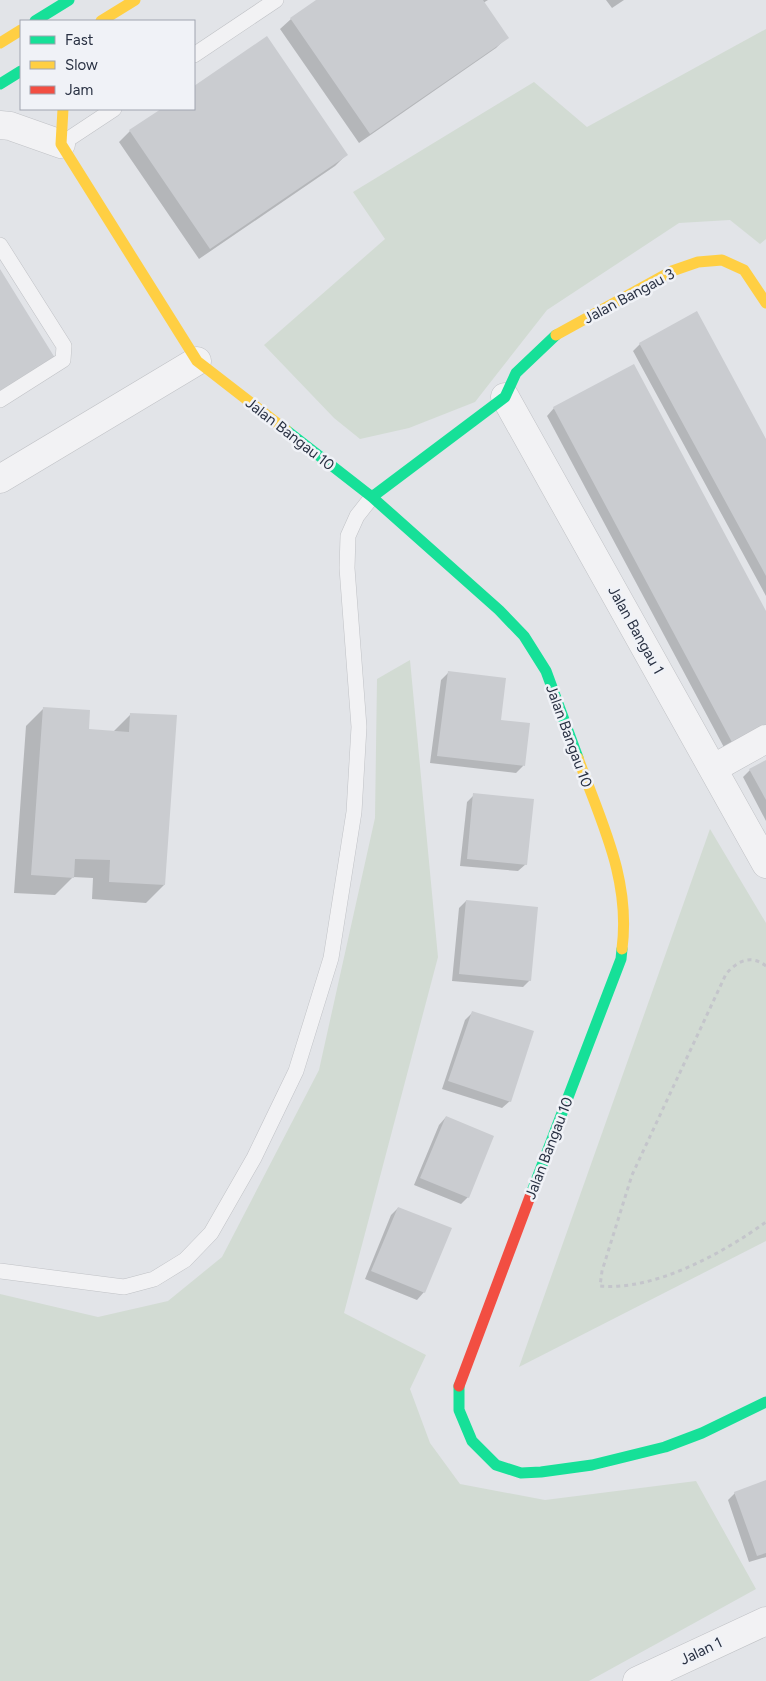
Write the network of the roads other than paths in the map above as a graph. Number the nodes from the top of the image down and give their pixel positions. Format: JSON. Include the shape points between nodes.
{"nodes":[{"id":1,"x":70,"y":0,"type":"edge"},
{"id":2,"x":135,"y":0,"type":"edge"},
{"id":3,"x":276,"y":0,"type":"edge"},
{"id":4,"x":38,"y":20,"type":"edge"},
{"id":5,"x":102,"y":20,"type":"edge"},
{"id":6,"x":20,"y":31,"type":"edge"},
{"id":7,"x":0,"y":43,"type":"edge"},
{"id":8,"x":195,"y":54,"type":"edge"},
{"id":9,"x":20,"y":72,"type":"edge"},
{"id":10,"x":0,"y":84,"type":"edge"},
{"id":11,"x":63,"y":110,"type":"edge"},
{"id":12,"x":112,"y":110,"type":"edge"},
{"id":13,"x":0,"y":124,"type":"edge"},
{"id":14,"x":61,"y":144,"type":"junction"},
{"id":15,"x":0,"y":245,"type":"edge"},
{"id":16,"x":766,"y":302,"type":"edge"},
{"id":17,"x":197,"y":361,"type":"junction"},
{"id":18,"x":505,"y":397,"type":"junction"},
{"id":19,"x":0,"y":400,"type":"edge"},
{"id":20,"x":0,"y":479,"type":"edge"},
{"id":21,"x":372,"y":498,"type":"junction"},
{"id":22,"x":766,"y":739,"type":"edge"},
{"id":23,"x":714,"y":768,"type":"junction"},
{"id":24,"x":766,"y":864,"type":"edge"},
{"id":25,"x":0,"y":1271,"type":"edge"},
{"id":26,"x":766,"y":1402,"type":"edge"},
{"id":27,"x":766,"y":1621,"type":"edge"},
{"id":28,"x":637,"y":1681,"type":"edge"}],
"edges":[{"from":1,"to":4,"type":"main road"},
{"from":2,"to":5,"type":"main road"},
{"from":3,"to":8,"type":"lane"},
{"from":6,"to":7,"type":"main road"},
{"from":9,"to":10,"type":"main road"},
{"from":11,"to":14,"type":"main road"},
{"from":12,"to":14,"type":"lane"},
{"from":13,"to":14,"type":"street"},
{"from":14,"to":17,"type":"main road","name":"Jalan Bangau 10"},
{"from":15,"to":19,"type":"lane","via":[[64,346],[63,360]]},
{"from":16,"to":18,"type":"main road","name":"Jalan Bangau 3","via":[[744,270],[722,260],[698,262],[672,271],[552,337],[516,374]]},
{"from":17,"to":20,"type":"street"},
{"from":17,"to":21,"type":"main road","name":"Jalan Bangau 10"},
{"from":18,"to":21,"type":"main road"},
{"from":18,"to":23,"type":"street","name":"Jalan Bangau 1"},
{"from":21,"to":25,"type":"lane","via":[[357,516],[348,536],[347,568],[360,727],[354,812],[330,958],[296,1071],[254,1158],[211,1233],[185,1260],[154,1279],[124,1287]]},
{"from":21,"to":26,"type":"main road","name":"Jalan Bangau 10","via":[[499,610],[524,636],[546,671],[620,875],[626,904],[621,959],[470,1355],[457,1397],[465,1434],[483,1455],[506,1470],[533,1473],[594,1465],[680,1442]]},
{"from":22,"to":23,"type":"street"},
{"from":23,"to":24,"type":"street","name":"Jalan Bangau 1"},
{"from":27,"to":28,"type":"street","name":"Jalan 1"}]}
